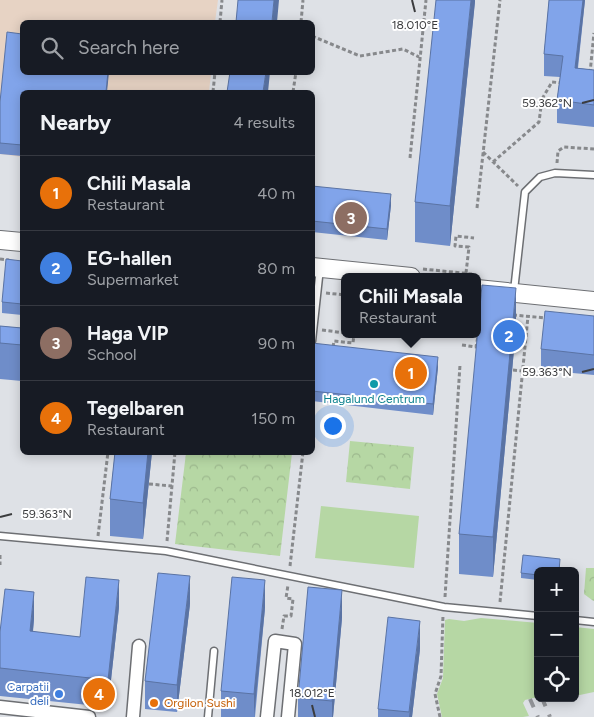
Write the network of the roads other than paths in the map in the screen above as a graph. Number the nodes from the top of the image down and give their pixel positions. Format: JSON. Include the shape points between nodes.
{"nodes":[{"id":1,"x":594,"y":175,"type":"edge"},
{"id":2,"x":0,"y":240,"type":"edge"},
{"id":3,"x":20,"y":242,"type":"edge"},
{"id":4,"x":316,"y":267,"type":"edge"},
{"id":5,"x":417,"y":273,"type":"edge"},
{"id":6,"x":481,"y":283,"type":"edge"},
{"id":7,"x":315,"y":292,"type":"edge"},
{"id":8,"x":514,"y":293,"type":"junction"},
{"id":9,"x":594,"y":301,"type":"edge"},
{"id":10,"x":0,"y":536,"type":"edge"},
{"id":11,"x":534,"y":616,"type":"edge"},
{"id":12,"x":579,"y":620,"type":"edge"},
{"id":13,"x":594,"y":622,"type":"edge"},
{"id":14,"x":139,"y":646,"type":"dead end"},
{"id":15,"x":214,"y":651,"type":"dead end"},
{"id":16,"x":0,"y":707,"type":"edge"},
{"id":17,"x":89,"y":717,"type":"edge"},
{"id":18,"x":133,"y":717,"type":"edge"},
{"id":19,"x":208,"y":717,"type":"edge"},
{"id":20,"x":267,"y":717,"type":"edge"},
{"id":21,"x":288,"y":717,"type":"edge"}],
"edges":[{"from":1,"to":8,"type":"lane","via":[[555,173],[540,177],[524,192]]},
{"from":2,"to":3,"type":"street"},
{"from":4,"to":5,"type":"street"},
{"from":4,"to":7,"type":"lane"},
{"from":6,"to":8,"type":"street"},
{"from":8,"to":9,"type":"street"},
{"from":10,"to":11,"type":"lane","via":[[166,551],[444,607]]},
{"from":12,"to":13,"type":"lane"},
{"from":14,"to":18,"type":"street"},
{"from":15,"to":19,"type":"lane"},
{"from":16,"to":17,"type":"street"},
{"from":20,"to":21,"type":"street","via":[[275,641],[295,644]]}]}
